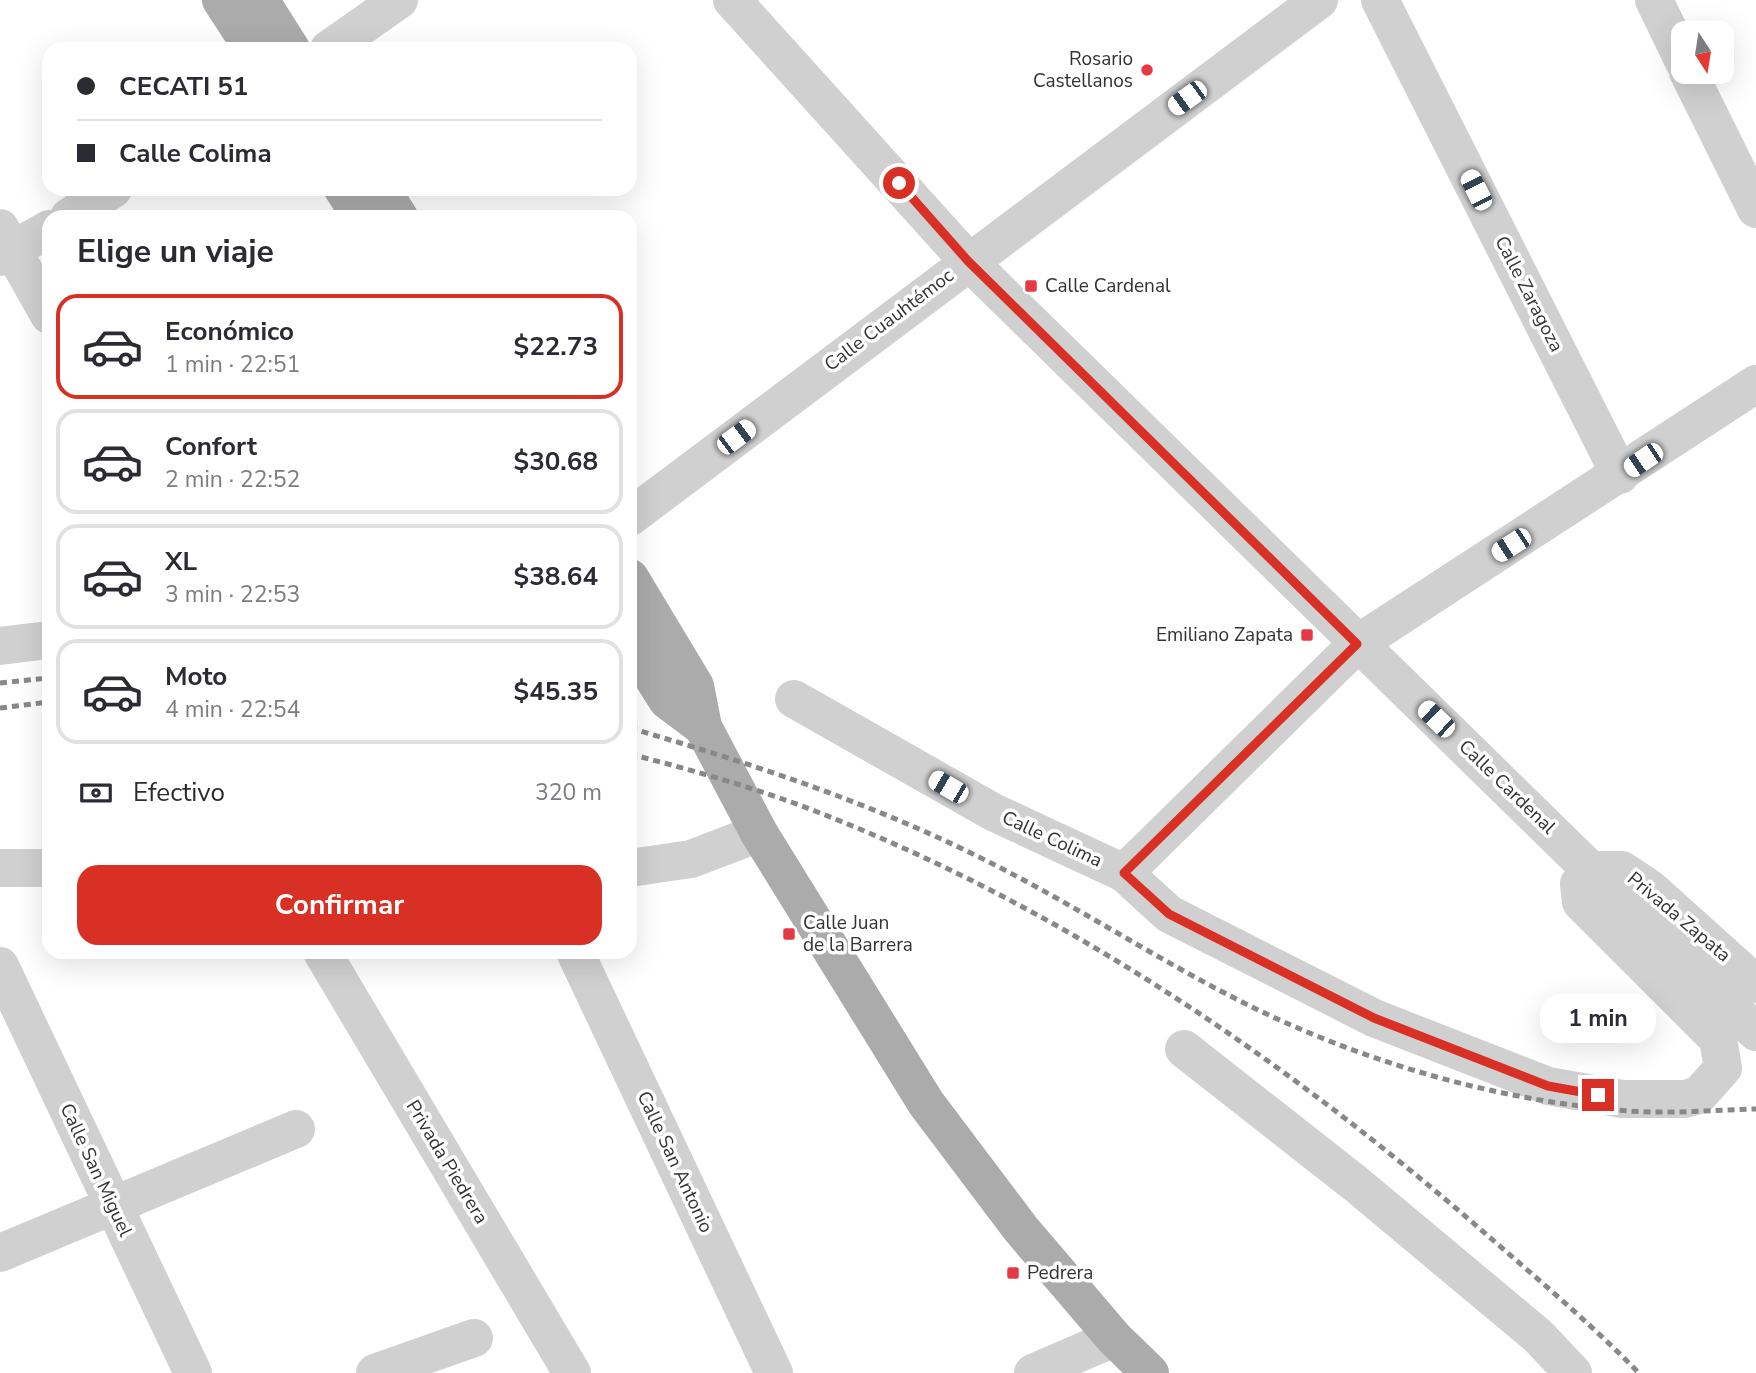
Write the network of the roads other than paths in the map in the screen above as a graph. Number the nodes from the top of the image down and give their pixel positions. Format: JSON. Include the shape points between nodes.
{"nodes":[{"id":1,"x":221,"y":0,"type":"edge"},
{"id":2,"x":260,"y":0,"type":"edge"},
{"id":3,"x":399,"y":0,"type":"edge"},
{"id":4,"x":732,"y":0,"type":"edge"},
{"id":5,"x":1319,"y":0,"type":"edge"},
{"id":6,"x":1380,"y":0,"type":"edge"},
{"id":7,"x":1654,"y":0,"type":"edge"},
{"id":8,"x":1671,"y":35,"type":"edge"},
{"id":9,"x":248,"y":42,"type":"edge"},
{"id":10,"x":287,"y":42,"type":"edge"},
{"id":11,"x":339,"y":42,"type":"edge"},
{"id":12,"x":1694,"y":84,"type":"edge"},
{"id":13,"x":102,"y":196,"type":"edge"},
{"id":14,"x":1756,"y":209,"type":"edge"},
{"id":15,"x":80,"y":210,"type":"edge"},
{"id":16,"x":42,"y":231,"type":"edge"},
{"id":17,"x":4,"y":245,"type":"edge"},
{"id":18,"x":968,"y":261,"type":"junction"},
{"id":19,"x":42,"y":303,"type":"edge"},
{"id":20,"x":1756,"y":384,"type":"edge"},
{"id":21,"x":1620,"y":475,"type":"junction"},
{"id":22,"x":637,"y":512,"type":"edge"},
{"id":23,"x":637,"y":590,"type":"edge"},
{"id":24,"x":42,"y":641,"type":"edge"},
{"id":25,"x":1357,"y":644,"type":"junction"},
{"id":26,"x":0,"y":646,"type":"edge"},
{"id":27,"x":637,"y":652,"type":"edge"},
{"id":28,"x":793,"y":699,"type":"dead end"},
{"id":29,"x":703,"y":727,"type":"junction"},
{"id":30,"x":759,"y":833,"type":"junction"},
{"id":31,"x":637,"y":866,"type":"edge"},
{"id":32,"x":0,"y":868,"type":"edge"},
{"id":33,"x":42,"y":868,"type":"edge"},
{"id":34,"x":1594,"y":870,"type":"junction"},
{"id":35,"x":1124,"y":873,"type":"junction"},
{"id":36,"x":326,"y":959,"type":"edge"},
{"id":37,"x":578,"y":959,"type":"edge"},
{"id":38,"x":0,"y":966,"type":"edge"},
{"id":39,"x":1756,"y":984,"type":"edge"},
{"id":40,"x":11,"y":1018,"type":"edge"},
{"id":41,"x":1756,"y":1032,"type":"edge"},
{"id":42,"x":1184,"y":1049,"type":"dead end"},
{"id":43,"x":296,"y":1129,"type":"dead end"},
{"id":44,"x":114,"y":1207,"type":"junction"},
{"id":45,"x":0,"y":1253,"type":"edge"},
{"id":46,"x":474,"y":1338,"type":"dead end"},
{"id":47,"x":1114,"y":1338,"type":"junction"},
{"id":48,"x":193,"y":1373,"type":"edge"},
{"id":49,"x":374,"y":1373,"type":"edge"},
{"id":50,"x":572,"y":1373,"type":"edge"},
{"id":51,"x":774,"y":1373,"type":"edge"},
{"id":52,"x":1032,"y":1373,"type":"edge"},
{"id":53,"x":1150,"y":1373,"type":"edge"},
{"id":54,"x":1573,"y":1373,"type":"edge"}],
"edges":[{"from":1,"to":9,"type":"main road"},
{"from":2,"to":10,"type":"main road"},
{"from":3,"to":11,"type":"street"},
{"from":4,"to":18,"type":"street","name":"Calle Cardenal"},
{"from":5,"to":18,"type":"street","name":"Calle Cuauhtémoc"},
{"from":6,"to":21,"type":"street","name":"Calle Zaragoza"},
{"from":7,"to":8,"type":"street"},
{"from":12,"to":14,"type":"street"},
{"from":13,"to":15,"type":"street"},
{"from":16,"to":17,"type":"street"},
{"from":17,"to":19,"type":"street"},
{"from":18,"to":22,"type":"street","name":"Calle Cuauhtémoc"},
{"from":18,"to":25,"type":"street","name":"Calle Cardenal"},
{"from":20,"to":21,"type":"street"},
{"from":21,"to":25,"type":"street"},
{"from":23,"to":29,"type":"main road","via":[[695,686]]},
{"from":24,"to":26,"type":"street"},
{"from":25,"to":34,"type":"street","name":"Calle Cardenal"},
{"from":25,"to":35,"type":"street"},
{"from":27,"to":29,"type":"main road","via":[[667,700]]},
{"from":28,"to":35,"type":"street","name":"Calle Colima","via":[[993,812]]},
{"from":29,"to":30,"type":"main road"},
{"from":30,"to":31,"type":"street","via":[[691,859]]},
{"from":30,"to":47,"type":"main road","via":[[926,1103],[1021,1229]]},
{"from":32,"to":33,"type":"street"},
{"from":34,"to":35,"type":"street","name":"Calle Colima","via":[[1579,884],[1581,902],[1718,1039],[1723,1068],[1699,1095],[1685,1100],[1622,1099],[1548,1086],[1469,1056],[1374,1018],[1254,960],[1169,914]]},
{"from":34,"to":39,"type":"street","name":"Privada Zapata","via":[[1622,870],[1650,888]]},
{"from":34,"to":41,"type":"street","name":"Calle Cardenal"},
{"from":36,"to":50,"type":"street","name":"Privada Piedrera"},
{"from":37,"to":51,"type":"street","name":"Calle San Antonio"},
{"from":38,"to":40,"type":"street","name":"Calle San Miguel"},
{"from":40,"to":44,"type":"street","name":"Calle San Miguel"},
{"from":42,"to":54,"type":"street","via":[[1356,1184],[1538,1336]]},
{"from":43,"to":44,"type":"street"},
{"from":44,"to":45,"type":"street"},
{"from":44,"to":48,"type":"street","name":"Calle San Miguel"},
{"from":46,"to":49,"type":"street"},
{"from":47,"to":52,"type":"street"},
{"from":47,"to":53,"type":"main road"}]}
